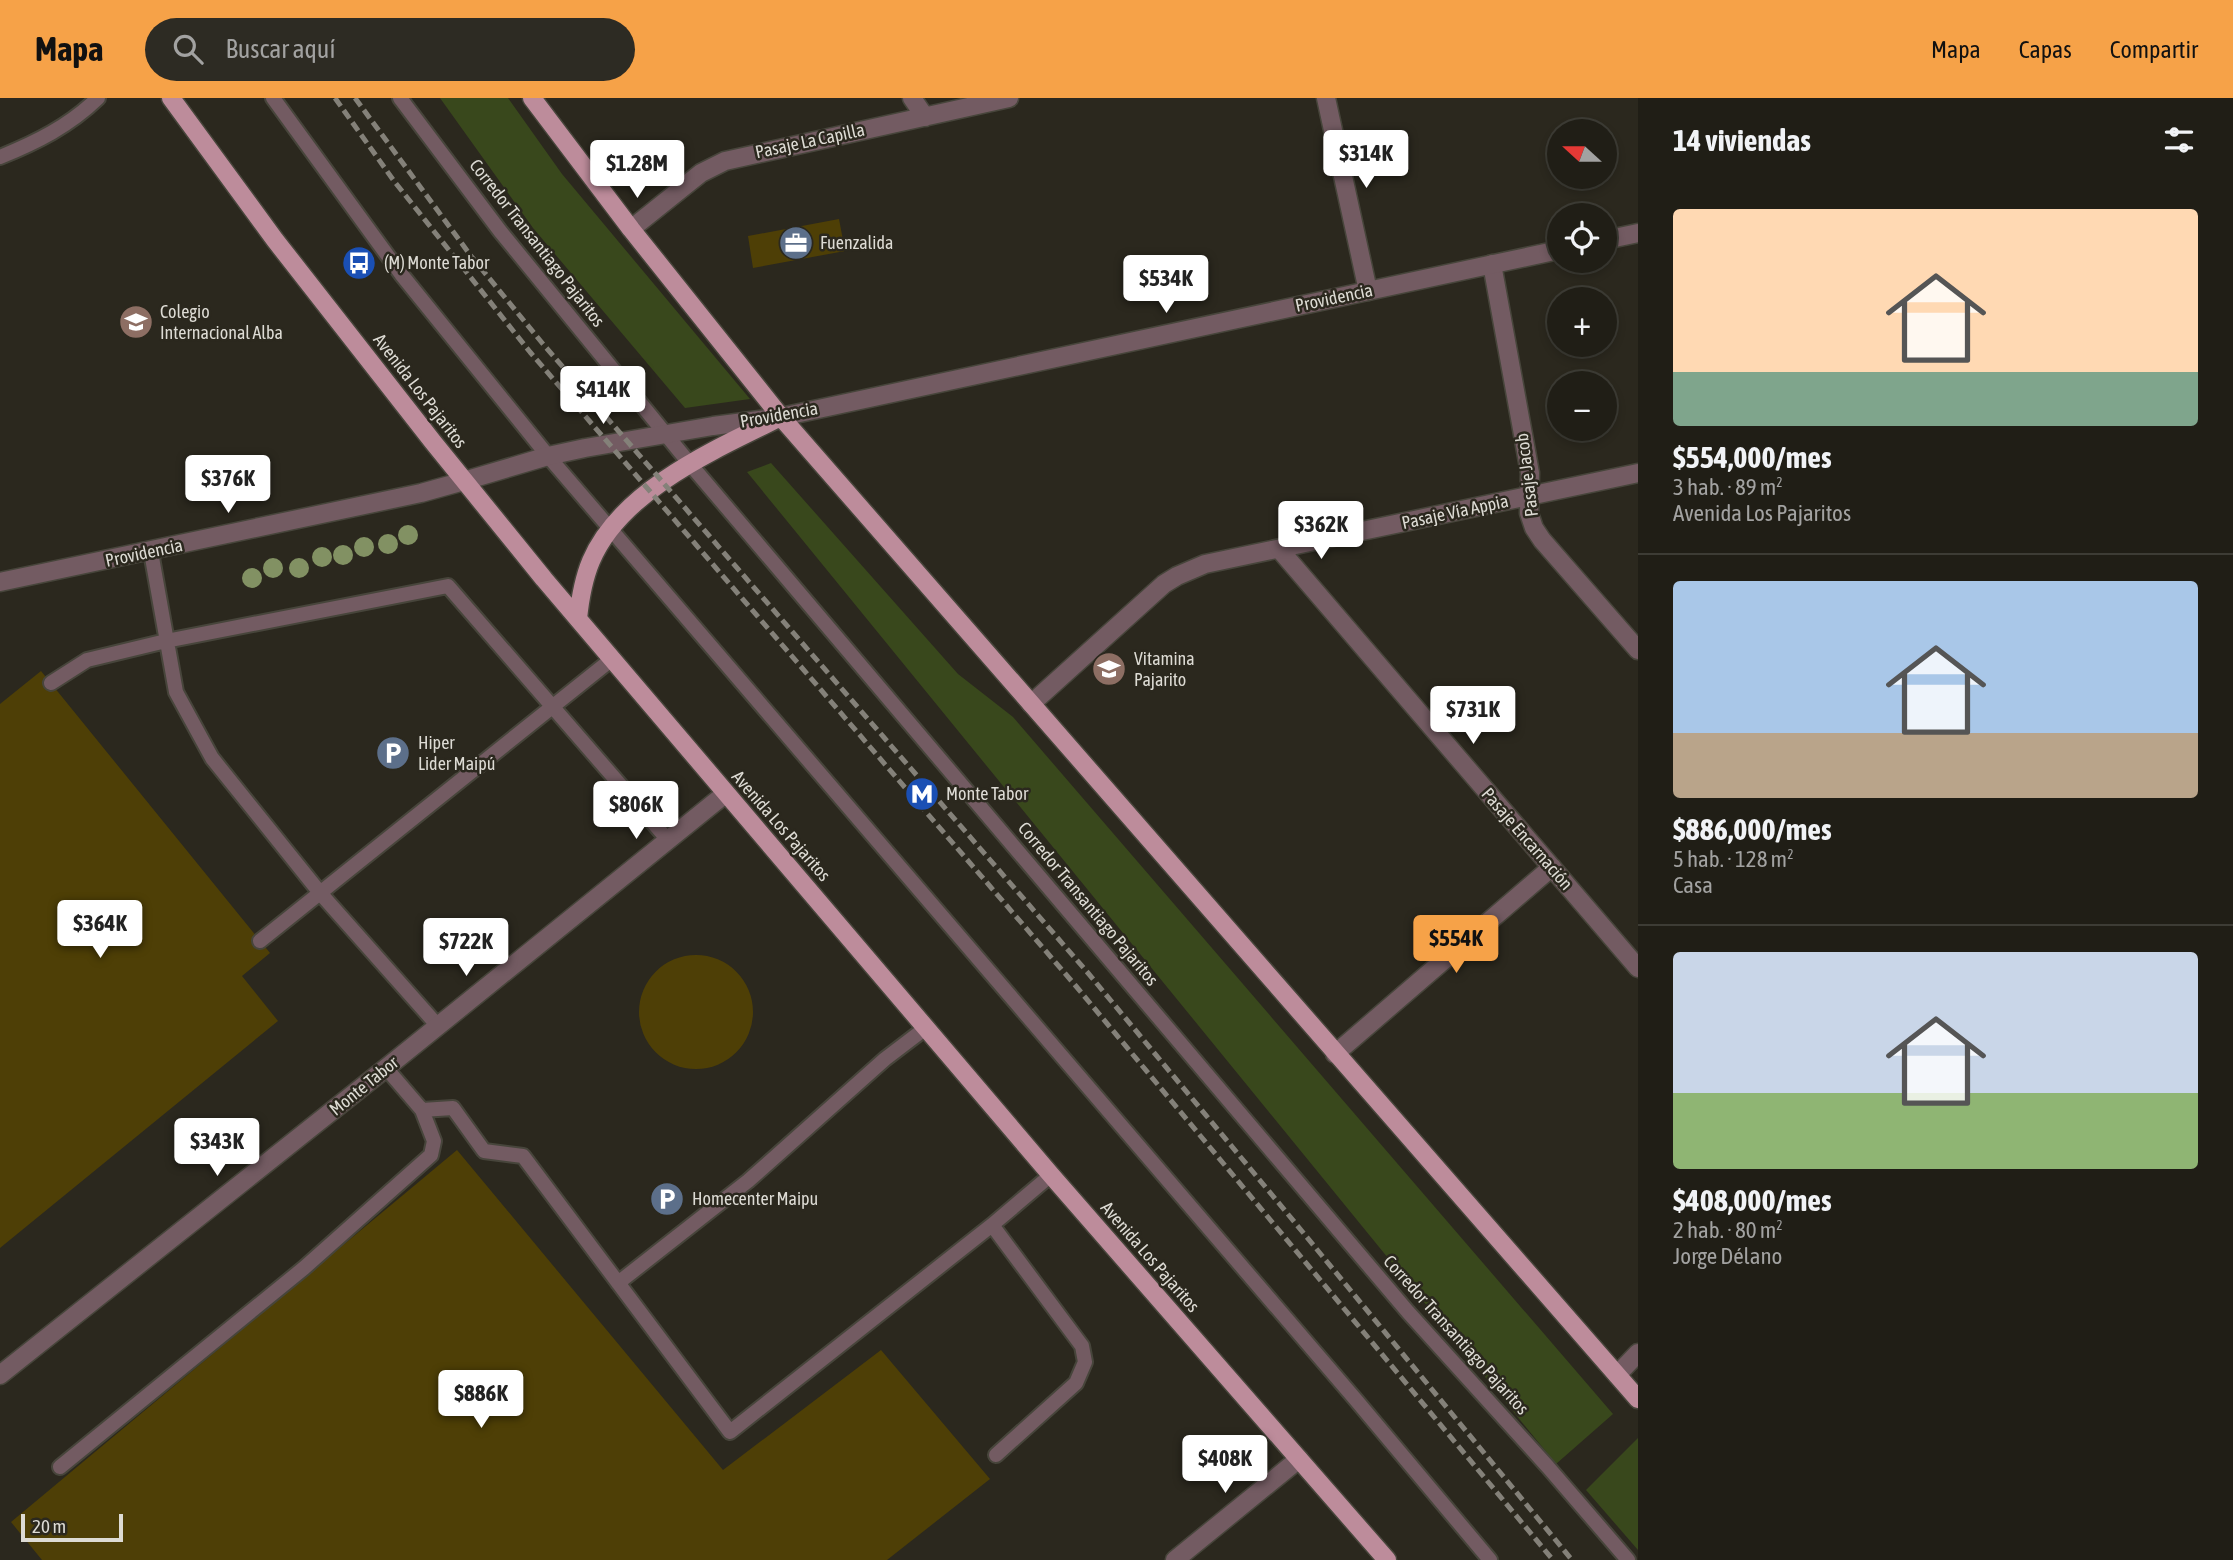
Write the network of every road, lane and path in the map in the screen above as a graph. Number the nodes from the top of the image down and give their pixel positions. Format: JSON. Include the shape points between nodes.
{"nodes":[{"id":1,"x":98,"y":98,"type":"edge"},
{"id":2,"x":171,"y":98,"type":"edge"},
{"id":3,"x":273,"y":98,"type":"edge"},
{"id":4,"x":400,"y":98,"type":"edge"},
{"id":5,"x":531,"y":98,"type":"edge"},
{"id":6,"x":912,"y":98,"type":"edge"},
{"id":7,"x":1009,"y":98,"type":"edge"},
{"id":8,"x":1326,"y":98,"type":"edge"},
{"id":9,"x":925,"y":117,"type":"junction"},
{"id":10,"x":0,"y":157,"type":"edge"},
{"id":11,"x":631,"y":229,"type":"junction"},
{"id":12,"x":1638,"y":233,"type":"edge"},
{"id":13,"x":1617,"y":237,"type":"edge"},
{"id":14,"x":1547,"y":253,"type":"edge"},
{"id":15,"x":1492,"y":264,"type":"junction"},
{"id":16,"x":1368,"y":291,"type":"junction"},
{"id":17,"x":781,"y":417,"type":"junction"},
{"id":18,"x":666,"y":435,"type":"junction"},
{"id":19,"x":548,"y":456,"type":"junction"},
{"id":20,"x":690,"y":464,"type":"junction"},
{"id":21,"x":1638,"y":474,"type":"edge"},
{"id":22,"x":464,"y":481,"type":"junction"},
{"id":23,"x":1530,"y":496,"type":"junction"},
{"id":24,"x":610,"y":530,"type":"junction"},
{"id":25,"x":1280,"y":550,"type":"junction"},
{"id":26,"x":150,"y":551,"type":"junction"},
{"id":27,"x":0,"y":582,"type":"edge"},
{"id":28,"x":578,"y":619,"type":"junction"},
{"id":29,"x":166,"y":641,"type":"junction"},
{"id":30,"x":1638,"y":650,"type":"edge"},
{"id":31,"x":612,"y":659,"type":"junction"},
{"id":32,"x":51,"y":683,"type":"dead end"},
{"id":33,"x":1031,"y":704,"type":"junction"},
{"id":34,"x":552,"y":708,"type":"junction"},
{"id":35,"x":725,"y":794,"type":"junction"},
{"id":36,"x":668,"y":840,"type":"junction"},
{"id":37,"x":1552,"y":867,"type":"junction"},
{"id":38,"x":321,"y":894,"type":"junction"},
{"id":39,"x":260,"y":940,"type":"dead end"},
{"id":40,"x":1638,"y":968,"type":"edge"},
{"id":41,"x":438,"y":1026,"type":"junction"},
{"id":42,"x":927,"y":1027,"type":"junction"},
{"id":43,"x":1335,"y":1054,"type":"junction"},
{"id":44,"x":386,"y":1068,"type":"junction"},
{"id":45,"x":422,"y":1110,"type":"junction"},
{"id":46,"x":1051,"y":1175,"type":"junction"},
{"id":47,"x":992,"y":1225,"type":"junction"},
{"id":48,"x":618,"y":1283,"type":"junction"},
{"id":49,"x":1638,"y":1353,"type":"edge"},
{"id":50,"x":0,"y":1375,"type":"edge"},
{"id":51,"x":1617,"y":1375,"type":"junction"},
{"id":52,"x":1638,"y":1399,"type":"edge"},
{"id":53,"x":996,"y":1455,"type":"dead end"},
{"id":54,"x":1299,"y":1460,"type":"junction"},
{"id":55,"x":61,"y":1467,"type":"dead end"},
{"id":56,"x":1175,"y":1560,"type":"edge"},
{"id":57,"x":1387,"y":1560,"type":"edge"},
{"id":58,"x":1490,"y":1560,"type":"edge"},
{"id":59,"x":1628,"y":1560,"type":"edge"}],
"edges":[{"from":1,"to":10,"type":"lane","via":[[50,135]]},
{"from":2,"to":22,"type":"main road","name":"Avenida Los Pajaritos","via":[[275,240]]},
{"from":3,"to":19,"type":"lane","via":[[401,274]]},
{"from":4,"to":18,"type":"lane","name":"Corredor Transantiago Pajaritos","via":[[500,231]]},
{"from":5,"to":11,"type":"main road"},
{"from":6,"to":9,"type":"street"},
{"from":7,"to":9,"type":"street","name":"Pasaje La Capilla"},
{"from":8,"to":16,"type":"street"},
{"from":9,"to":11,"type":"street","name":"Pasaje La Capilla","via":[[725,161],[701,173]]},
{"from":11,"to":17,"type":"main road"},
{"from":12,"to":13,"type":"street"},
{"from":14,"to":15,"type":"street","name":"Providencia"},
{"from":15,"to":16,"type":"street","name":"Providencia"},
{"from":15,"to":23,"type":"street","name":"Pasaje Jacob","via":[[1530,473]]},
{"from":16,"to":17,"type":"street","name":"Providencia"},
{"from":17,"to":18,"type":"street","name":"Providencia"},
{"from":17,"to":20,"type":"main road"},
{"from":17,"to":33,"type":"main road"},
{"from":18,"to":19,"type":"street","name":"Providencia"},
{"from":18,"to":20,"type":"lane","name":"Corredor Transantiago Pajaritos"},
{"from":19,"to":22,"type":"street","name":"Providencia"},
{"from":19,"to":24,"type":"lane"},
{"from":20,"to":24,"type":"main road","via":[[638,502]]},
{"from":20,"to":59,"type":"lane","name":"Corredor Transantiago Pajaritos","via":[[1408,1312]]},
{"from":21,"to":23,"type":"street","name":"Pasaje Vía Appia"},
{"from":22,"to":26,"type":"street","name":"Providencia"},
{"from":22,"to":28,"type":"main road","name":"Avenida Los Pajaritos"},
{"from":23,"to":25,"type":"street","name":"Pasaje Vía Appia"},
{"from":23,"to":30,"type":"street","name":"Pasaje Jacob","via":[[1530,513],[1542,540]]},
{"from":24,"to":28,"type":"main road","via":[[587,571]]},
{"from":24,"to":58,"type":"lane"},
{"from":25,"to":33,"type":"street","name":"Pasaje Vía Appia","via":[[1205,564],[1164,584]]},
{"from":25,"to":37,"type":"street","name":"Pasaje Encarnación"},
{"from":26,"to":27,"type":"street","name":"Providencia"},
{"from":26,"to":29,"type":"lane"},
{"from":28,"to":31,"type":"main road","name":"Avenida Los Pajaritos"},
{"from":29,"to":32,"type":"lane","via":[[87,660]]},
{"from":29,"to":34,"type":"lane","via":[[448,586]]},
{"from":29,"to":38,"type":"lane","via":[[176,692],[212,758]]},
{"from":31,"to":34,"type":"lane"},
{"from":31,"to":35,"type":"main road","name":"Avenida Los Pajaritos"},
{"from":33,"to":43,"type":"main road"},
{"from":34,"to":36,"type":"lane"},
{"from":34,"to":38,"type":"lane"},
{"from":35,"to":36,"type":"street","name":"Monte Tabor"},
{"from":35,"to":42,"type":"main road","name":"Avenida Los Pajaritos"},
{"from":36,"to":41,"type":"street","name":"Monte Tabor"},
{"from":37,"to":40,"type":"street","name":"Pasaje Encarnación"},
{"from":37,"to":43,"type":"street"},
{"from":38,"to":39,"type":"lane"},
{"from":38,"to":41,"type":"lane"},
{"from":41,"to":44,"type":"street","name":"Monte Tabor"},
{"from":42,"to":46,"type":"main road","name":"Avenida Los Pajaritos"},
{"from":42,"to":48,"type":"lane","via":[[884,1059],[748,1181]]},
{"from":43,"to":51,"type":"main road"},
{"from":44,"to":45,"type":"lane"},
{"from":44,"to":50,"type":"street","name":"Monte Tabor"},
{"from":45,"to":48,"type":"lane","via":[[453,1108],[485,1151],[523,1156]]},
{"from":45,"to":55,"type":"lane","via":[[434,1141],[431,1155],[304,1268]]},
{"from":46,"to":47,"type":"lane"},
{"from":46,"to":54,"type":"main road","name":"Avenida Los Pajaritos"},
{"from":47,"to":48,"type":"lane","via":[[730,1432]]},
{"from":47,"to":53,"type":"lane","via":[[1082,1346],[1085,1362],[1076,1383]]},
{"from":49,"to":51,"type":"street"},
{"from":51,"to":52,"type":"main road"},
{"from":54,"to":56,"type":"street"},
{"from":54,"to":57,"type":"main road","name":"Avenida Los Pajaritos"}]}
